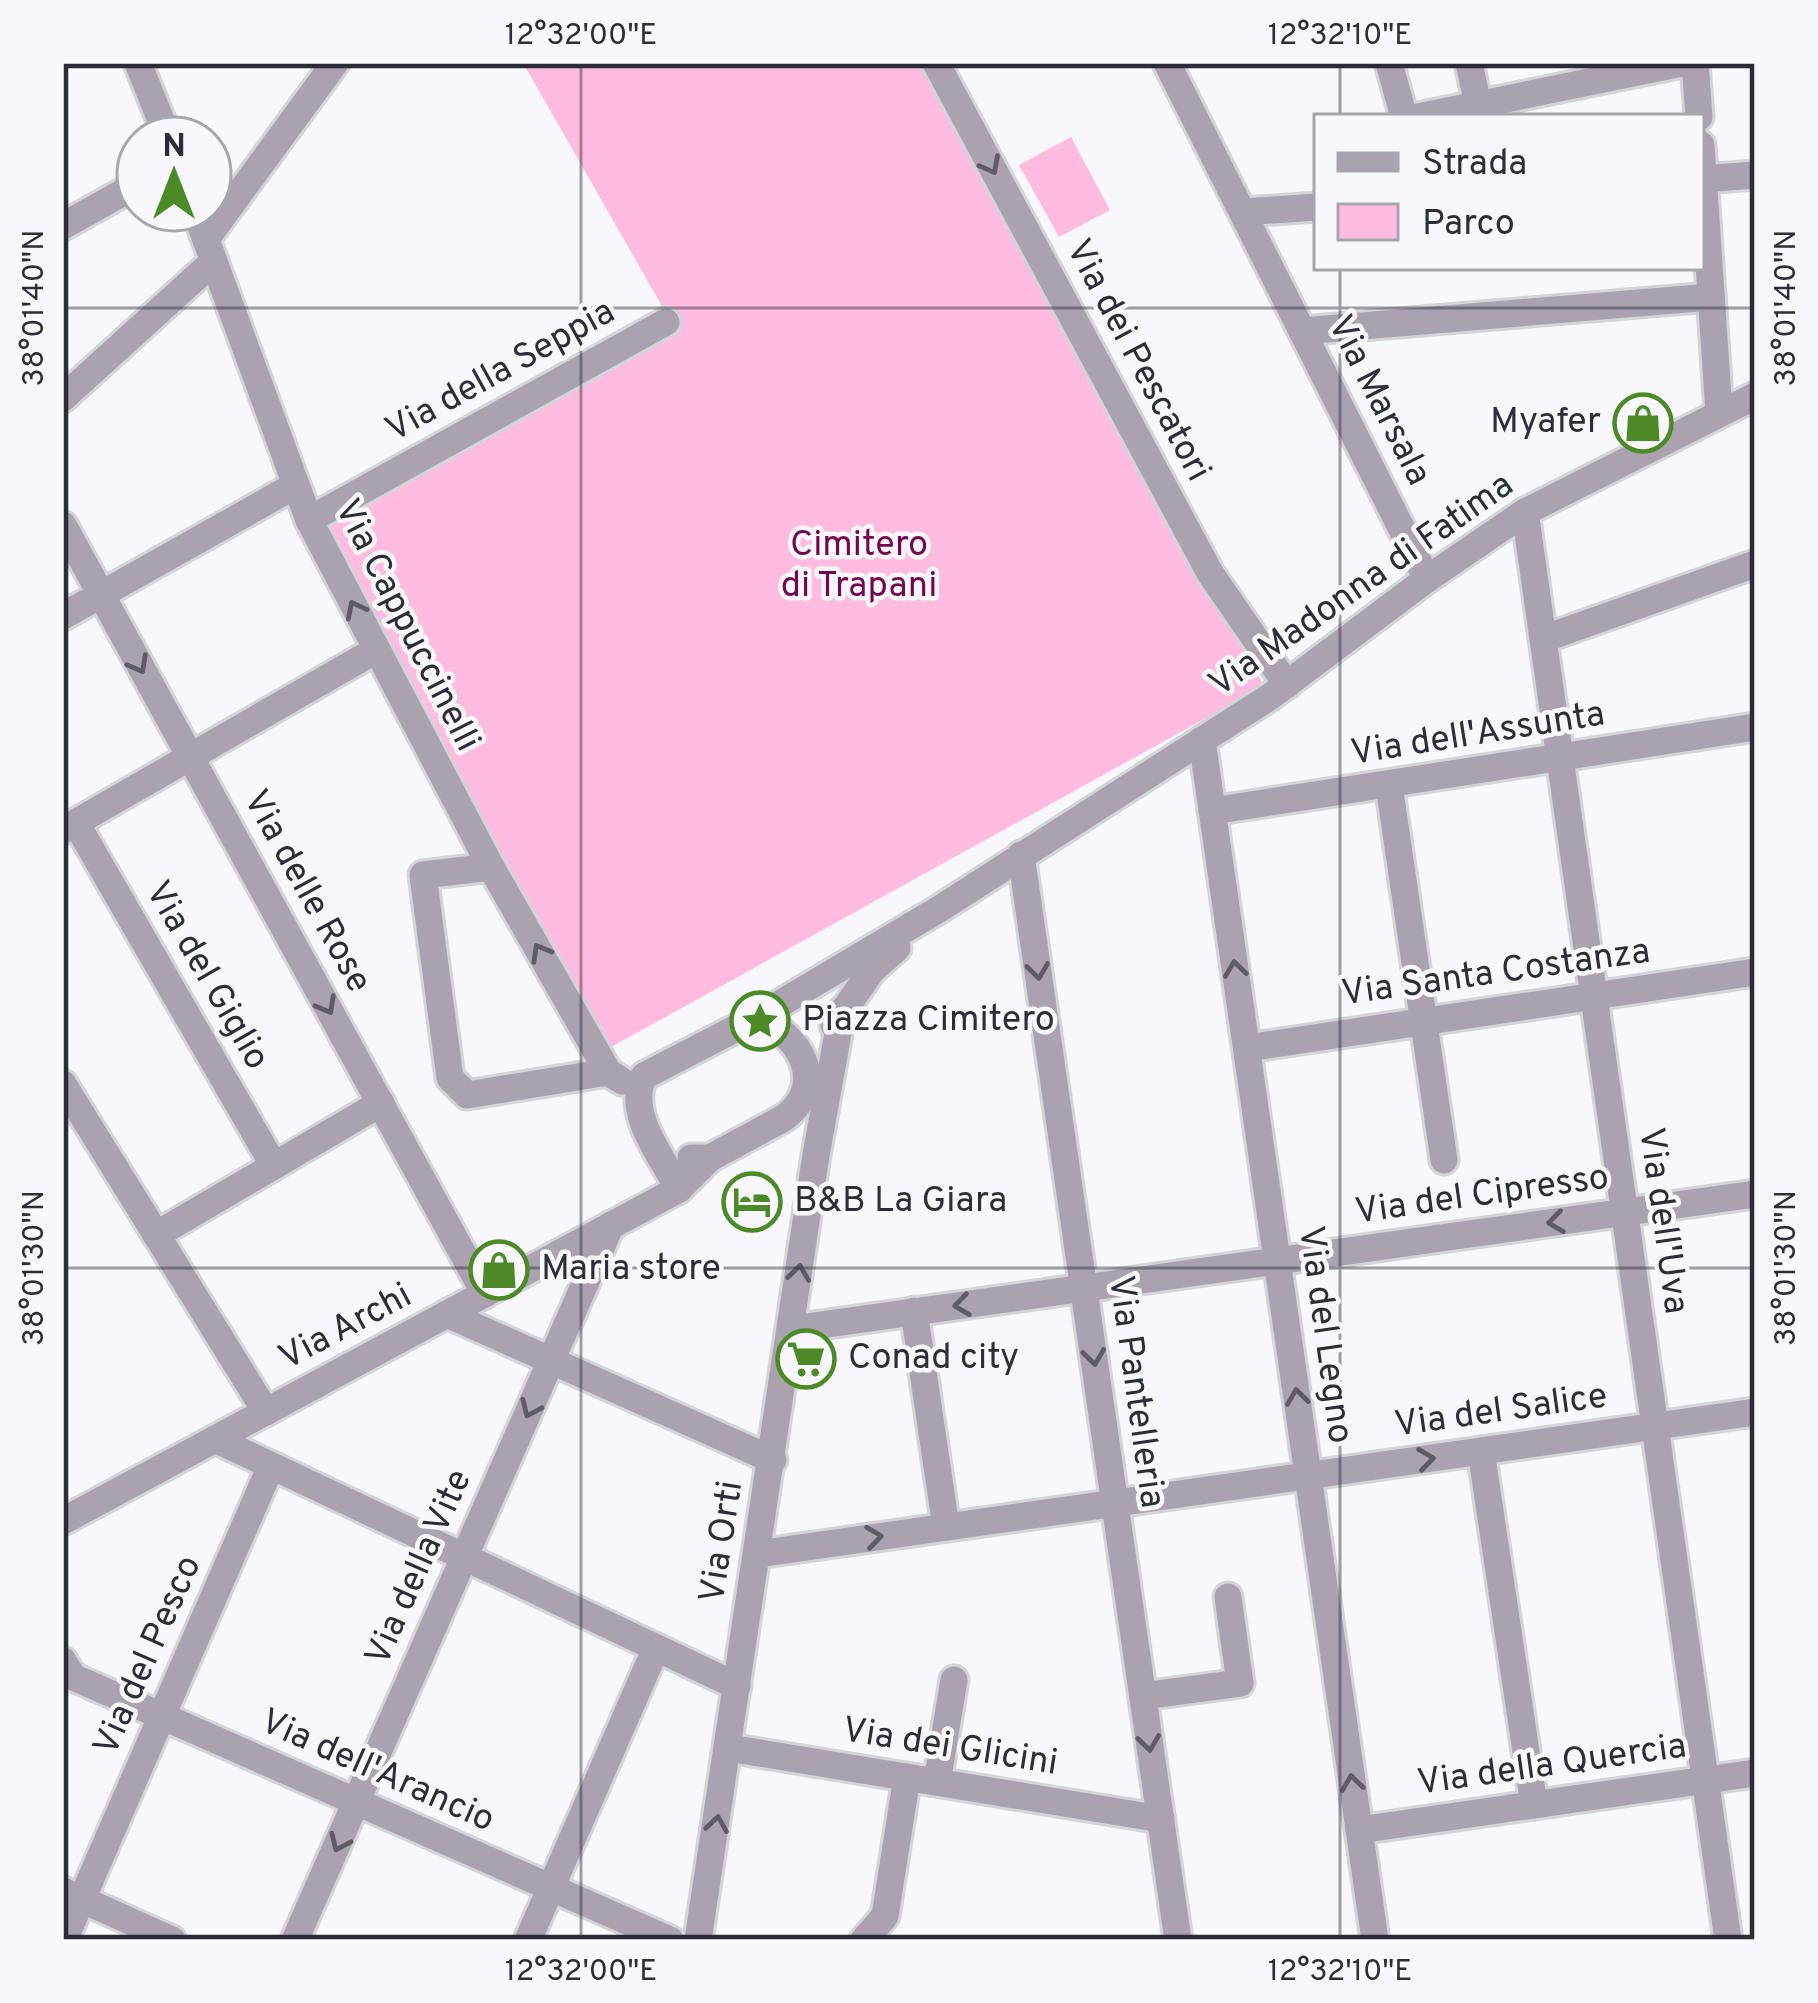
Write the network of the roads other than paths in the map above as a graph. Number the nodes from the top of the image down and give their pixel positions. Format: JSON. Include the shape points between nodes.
{"nodes":[{"id":1,"x":138,"y":63,"type":"edge"},
{"id":2,"x":335,"y":63,"type":"edge"},
{"id":3,"x":935,"y":63,"type":"edge"},
{"id":4,"x":1167,"y":63,"type":"edge"},
{"id":5,"x":1389,"y":63,"type":"edge"},
{"id":6,"x":1469,"y":63,"type":"edge"},
{"id":7,"x":1682,"y":63,"type":"edge"},
{"id":8,"x":1695,"y":63,"type":"edge"},
{"id":9,"x":1559,"y":76,"type":"edge"},
{"id":10,"x":1478,"y":105,"type":"junction"},
{"id":11,"x":158,"y":114,"type":"edge"},
{"id":12,"x":1403,"y":114,"type":"edge"},
{"id":13,"x":1433,"y":114,"type":"edge"},
{"id":14,"x":1699,"y":114,"type":"edge"},
{"id":15,"x":1755,"y":175,"type":"edge"},
{"id":16,"x":1704,"y":178,"type":"edge"},
{"id":17,"x":114,"y":197,"type":"edge"},
{"id":18,"x":1704,"y":204,"type":"edge"},
{"id":19,"x":1314,"y":207,"type":"edge"},
{"id":20,"x":1243,"y":212,"type":"junction"},
{"id":21,"x":63,"y":226,"type":"edge"},
{"id":22,"x":204,"y":234,"type":"edge"},
{"id":23,"x":210,"y":250,"type":"junction"},
{"id":24,"x":1711,"y":297,"type":"junction"},
{"id":25,"x":666,"y":322,"type":"dead end"},
{"id":26,"x":1302,"y":331,"type":"junction"},
{"id":27,"x":1755,"y":396,"type":"edge"},
{"id":28,"x":63,"y":398,"type":"edge"},
{"id":29,"x":1719,"y":413,"type":"junction"},
{"id":30,"x":294,"y":486,"type":"junction"},
{"id":31,"x":1525,"y":512,"type":"junction"},
{"id":32,"x":309,"y":520,"type":"junction"},
{"id":33,"x":63,"y":525,"type":"edge"},
{"id":34,"x":1755,"y":564,"type":"edge"},
{"id":35,"x":1427,"y":579,"type":"junction"},
{"id":36,"x":101,"y":595,"type":"junction"},
{"id":37,"x":63,"y":616,"type":"edge"},
{"id":38,"x":1543,"y":639,"type":"junction"},
{"id":39,"x":376,"y":650,"type":"junction"},
{"id":40,"x":1287,"y":685,"type":"junction"},
{"id":41,"x":1755,"y":727,"type":"edge"},
{"id":42,"x":1202,"y":740,"type":"junction"},
{"id":43,"x":190,"y":757,"type":"junction"},
{"id":44,"x":1560,"y":759,"type":"junction"},
{"id":45,"x":1389,"y":785,"type":"junction"},
{"id":46,"x":1212,"y":811,"type":"junction"},
{"id":47,"x":69,"y":826,"type":"edge"},
{"id":48,"x":1022,"y":855,"type":"junction"},
{"id":49,"x":491,"y":867,"type":"junction"},
{"id":50,"x":941,"y":908,"type":"junction"},
{"id":51,"x":1755,"y":972,"type":"edge"},
{"id":52,"x":1594,"y":996,"type":"junction"},
{"id":53,"x":842,"y":1011,"type":"junction"},
{"id":54,"x":756,"y":1018,"type":"junction"},
{"id":55,"x":1424,"y":1022,"type":"junction"},
{"id":56,"x":1246,"y":1048,"type":"junction"},
{"id":57,"x":601,"y":1067,"type":"junction"},
{"id":58,"x":807,"y":1082,"type":"junction"},
{"id":59,"x":63,"y":1084,"type":"edge"},
{"id":60,"x":637,"y":1089,"type":"junction"},
{"id":61,"x":381,"y":1103,"type":"junction"},
{"id":62,"x":657,"y":1149,"type":"junction"},
{"id":63,"x":816,"y":1155,"type":"junction"},
{"id":64,"x":710,"y":1158,"type":"junction"},
{"id":65,"x":1444,"y":1160,"type":"dead end"},
{"id":66,"x":274,"y":1166,"type":"junction"},
{"id":67,"x":671,"y":1193,"type":"junction"},
{"id":68,"x":1755,"y":1195,"type":"edge"},
{"id":69,"x":1624,"y":1213,"type":"junction"},
{"id":70,"x":611,"y":1225,"type":"junction"},
{"id":71,"x":156,"y":1234,"type":"junction"},
{"id":72,"x":1277,"y":1261,"type":"junction"},
{"id":73,"x":1084,"y":1288,"type":"junction"},
{"id":74,"x":485,"y":1294,"type":"junction"},
{"id":75,"x":914,"y":1311,"type":"junction"},
{"id":76,"x":447,"y":1314,"type":"junction"},
{"id":77,"x":792,"y":1329,"type":"junction"},
{"id":78,"x":551,"y":1361,"type":"junction"},
{"id":79,"x":266,"y":1412,"type":"junction"},
{"id":80,"x":1755,"y":1412,"type":"edge"},
{"id":81,"x":1655,"y":1426,"type":"junction"},
{"id":82,"x":215,"y":1439,"type":"junction"},
{"id":83,"x":1480,"y":1451,"type":"junction"},
{"id":84,"x":773,"y":1460,"type":"junction"},
{"id":85,"x":271,"y":1466,"type":"junction"},
{"id":86,"x":1308,"y":1475,"type":"junction"},
{"id":87,"x":1115,"y":1503,"type":"junction"},
{"id":88,"x":63,"y":1521,"type":"edge"},
{"id":89,"x":946,"y":1527,"type":"junction"},
{"id":90,"x":758,"y":1553,"type":"junction"},
{"id":91,"x":464,"y":1557,"type":"junction"},
{"id":92,"x":1228,"y":1598,"type":"dead end"},
{"id":93,"x":656,"y":1648,"type":"junction"},
{"id":94,"x":63,"y":1661,"type":"edge"},
{"id":95,"x":954,"y":1680,"type":"dead end"},
{"id":96,"x":736,"y":1686,"type":"junction"},
{"id":97,"x":1143,"y":1696,"type":"junction"},
{"id":98,"x":162,"y":1717,"type":"junction"},
{"id":99,"x":729,"y":1748,"type":"junction"},
{"id":100,"x":1755,"y":1773,"type":"edge"},
{"id":101,"x":907,"y":1777,"type":"junction"},
{"id":102,"x":1705,"y":1780,"type":"junction"},
{"id":103,"x":937,"y":1782,"type":"junction"},
{"id":104,"x":357,"y":1802,"type":"junction"},
{"id":105,"x":1534,"y":1805,"type":"junction"},
{"id":106,"x":1160,"y":1819,"type":"junction"},
{"id":107,"x":1359,"y":1830,"type":"junction"},
{"id":108,"x":551,"y":1888,"type":"junction"},
{"id":109,"x":72,"y":1895,"type":"edge"},
{"id":110,"x":64,"y":1940,"type":"edge"},
{"id":111,"x":172,"y":1940,"type":"edge"},
{"id":112,"x":295,"y":1940,"type":"edge"},
{"id":113,"x":528,"y":1940,"type":"edge"},
{"id":114,"x":670,"y":1940,"type":"edge"},
{"id":115,"x":698,"y":1940,"type":"edge"},
{"id":116,"x":864,"y":1940,"type":"edge"},
{"id":117,"x":1178,"y":1940,"type":"edge"},
{"id":118,"x":1375,"y":1940,"type":"edge"},
{"id":119,"x":1728,"y":1940,"type":"edge"}],
"edges":[{"from":1,"to":11,"type":"street"},
{"from":2,"to":23,"type":"street"},
{"from":3,"to":40,"type":"street","name":"Via dei Pescatori","one_way":true,"via":[[1210,573]]},
{"from":4,"to":20,"type":"street","name":"Via Marsala"},
{"from":5,"to":12,"type":"street"},
{"from":6,"to":10,"type":"street"},
{"from":7,"to":9,"type":"street"},
{"from":8,"to":14,"type":"street"},
{"from":9,"to":10,"type":"street"},
{"from":10,"to":13,"type":"street"},
{"from":15,"to":16,"type":"street"},
{"from":17,"to":21,"type":"street"},
{"from":18,"to":24,"type":"street"},
{"from":19,"to":20,"type":"street"},
{"from":20,"to":26,"type":"street","name":"Via Marsala"},
{"from":22,"to":23,"type":"street","name":"Via Cappuccinelli"},
{"from":23,"to":28,"type":"street"},
{"from":23,"to":30,"type":"street","name":"Via Cappuccinelli"},
{"from":24,"to":26,"type":"street"},
{"from":24,"to":29,"type":"street"},
{"from":25,"to":32,"type":"street","name":"Via della Seppia"},
{"from":26,"to":35,"type":"street","name":"Via Marsala"},
{"from":27,"to":29,"type":"street","name":"Via Madonna di Fatima"},
{"from":29,"to":31,"type":"street","name":"Via Madonna di Fatima"},
{"from":30,"to":32,"type":"street","name":"Via Cappuccinelli"},
{"from":30,"to":36,"type":"street"},
{"from":31,"to":35,"type":"street","name":"Via Madonna di Fatima"},
{"from":31,"to":38,"type":"street","name":"Via dell'Uva"},
{"from":39,"to":32,"type":"street","name":"Via Cappuccinelli","one_way":true},
{"from":33,"to":36,"type":"street","name":"Via delle Rose"},
{"from":34,"to":38,"type":"street"},
{"from":35,"to":40,"type":"street","name":"Via Madonna di Fatima"},
{"from":36,"to":37,"type":"street"},
{"from":36,"to":43,"type":"street","name":"Via delle Rose","one_way":true},
{"from":38,"to":44,"type":"street","name":"Via dell'Uva"},
{"from":39,"to":43,"type":"street"},
{"from":39,"to":49,"type":"street","name":"Via Cappuccinelli"},
{"from":40,"to":42,"type":"street","name":"Via Madonna di Fatima"},
{"from":41,"to":44,"type":"street","name":"Via dell'Assunta"},
{"from":42,"to":46,"type":"street","name":"Via del Legno"},
{"from":42,"to":48,"type":"street","name":"Via Madonna di Fatima"},
{"from":43,"to":47,"type":"street"},
{"from":43,"to":61,"type":"street","name":"Via delle Rose","one_way":true},
{"from":44,"to":45,"type":"street","name":"Via dell'Assunta"},
{"from":44,"to":52,"type":"street","name":"Via dell'Uva"},
{"from":45,"to":46,"type":"street","name":"Via dell'Assunta"},
{"from":45,"to":55,"type":"street"},
{"from":56,"to":46,"type":"street","name":"Via del Legno","one_way":true},
{"from":47,"to":66,"type":"street","name":"Via del Giglio"},
{"from":48,"to":50,"type":"street","name":"Via Madonna di Fatima"},
{"from":48,"to":73,"type":"street","name":"Via Pantelleria","one_way":true},
{"from":57,"to":49,"type":"street","name":"Via Cappuccinelli","one_way":true},
{"from":49,"to":57,"type":"street","via":[[423,874],[450,1078],[466,1095]]},
{"from":50,"to":53,"type":"street","via":[[872,970]]},
{"from":50,"to":54,"type":"street"},
{"from":51,"to":52,"type":"street","name":"Via Santa Costanza"},
{"from":52,"to":55,"type":"street","name":"Via Santa Costanza"},
{"from":52,"to":69,"type":"street","name":"Via dell'Uva"},
{"from":53,"to":58,"type":"street"},
{"from":53,"to":63,"type":"street"},
{"from":54,"to":58,"type":"street","via":[[792,1038]]},
{"from":54,"to":60,"type":"street","via":[[644,1076]]},
{"from":55,"to":56,"type":"street","name":"Via Santa Costanza"},
{"from":55,"to":65,"type":"street"},
{"from":56,"to":72,"type":"street","name":"Via del Legno"},
{"from":57,"to":60,"type":"street"},
{"from":58,"to":63,"type":"street"},
{"from":58,"to":64,"type":"street","via":[[794,1111]]},
{"from":59,"to":71,"type":"street"},
{"from":60,"to":62,"type":"street"},
{"from":61,"to":66,"type":"street"},
{"from":61,"to":74,"type":"street","name":"Via delle Rose"},
{"from":62,"to":64,"type":"street"},
{"from":62,"to":67,"type":"street"},
{"from":77,"to":63,"type":"street","name":"Via Orti","one_way":true},
{"from":64,"to":67,"type":"street","name":"Via Archi"},
{"from":66,"to":71,"type":"street"},
{"from":67,"to":70,"type":"street","name":"Via Archi"},
{"from":68,"to":69,"type":"street","name":"Via del Cipresso"},
{"from":69,"to":72,"type":"street","name":"Via del Cipresso","one_way":true},
{"from":69,"to":81,"type":"street","name":"Via dell'Uva"},
{"from":70,"to":74,"type":"street","name":"Via Archi"},
{"from":70,"to":78,"type":"street","name":"Via della Vite"},
{"from":71,"to":79,"type":"street"},
{"from":72,"to":73,"type":"street","name":"Via del Cipresso"},
{"from":86,"to":72,"type":"street","name":"Via del Legno","one_way":true},
{"from":73,"to":75,"type":"street","name":"Via del Cipresso","one_way":true},
{"from":73,"to":87,"type":"street","name":"Via Pantelleria","one_way":true},
{"from":74,"to":76,"type":"street","name":"Via Archi"},
{"from":75,"to":77,"type":"street","name":"Via del Cipresso"},
{"from":75,"to":89,"type":"street"},
{"from":76,"to":78,"type":"street"},
{"from":76,"to":79,"type":"street","name":"Via Archi"},
{"from":77,"to":84,"type":"street","name":"Via Orti"},
{"from":78,"to":84,"type":"street"},
{"from":78,"to":91,"type":"street","name":"Via della Vite","one_way":true},
{"from":79,"to":82,"type":"street","name":"Via Archi"},
{"from":80,"to":81,"type":"street","name":"Via del Salice"},
{"from":81,"to":83,"type":"street","name":"Via del Salice"},
{"from":81,"to":102,"type":"street","name":"Via dell'Uva"},
{"from":82,"to":85,"type":"street"},
{"from":82,"to":88,"type":"street","name":"Via Archi"},
{"from":86,"to":83,"type":"street","name":"Via del Salice","one_way":true},
{"from":83,"to":105,"type":"street"},
{"from":84,"to":90,"type":"street","name":"Via Orti"},
{"from":85,"to":91,"type":"street"},
{"from":85,"to":98,"type":"street","name":"Via del Pesco"},
{"from":86,"to":87,"type":"street","name":"Via del Salice"},
{"from":107,"to":86,"type":"street","name":"Via del Legno","one_way":true},
{"from":87,"to":89,"type":"street","name":"Via del Salice"},
{"from":87,"to":97,"type":"street","name":"Via Pantelleria"},
{"from":90,"to":89,"type":"street","name":"Via del Salice","one_way":true},
{"from":90,"to":96,"type":"street","name":"Via Orti"},
{"from":91,"to":93,"type":"street"},
{"from":91,"to":104,"type":"street","name":"Via della Vite"},
{"from":92,"to":97,"type":"street","via":[[1240,1683]]},
{"from":93,"to":96,"type":"street"},
{"from":93,"to":108,"type":"street"},
{"from":94,"to":98,"type":"street","name":"Via dell'Arancio","via":[[73,1677]]},
{"from":95,"to":103,"type":"street"},
{"from":96,"to":99,"type":"street","name":"Via Orti"},
{"from":97,"to":106,"type":"street","name":"Via Pantelleria","one_way":true},
{"from":98,"to":104,"type":"street","name":"Via dell'Arancio"},
{"from":98,"to":109,"type":"street","name":"Via del Pesco"},
{"from":99,"to":101,"type":"street","name":"Via dei Glicini"},
{"from":115,"to":99,"type":"street","name":"Via Orti","one_way":true},
{"from":100,"to":102,"type":"street","name":"Via della Quercia"},
{"from":101,"to":103,"type":"street","name":"Via dei Glicini"},
{"from":101,"to":116,"type":"street","via":[[885,1916]]},
{"from":102,"to":105,"type":"street","name":"Via della Quercia"},
{"from":102,"to":119,"type":"street","name":"Via dell'Uva"},
{"from":103,"to":106,"type":"street","name":"Via dei Glicini"},
{"from":104,"to":108,"type":"street","name":"Via dell'Arancio"},
{"from":104,"to":112,"type":"street","name":"Via della Vite","one_way":true},
{"from":105,"to":107,"type":"street","name":"Via della Quercia"},
{"from":106,"to":117,"type":"street","name":"Via Pantelleria"},
{"from":107,"to":118,"type":"street","name":"Via del Legno"},
{"from":108,"to":113,"type":"street"},
{"from":108,"to":114,"type":"street","name":"Via dell'Arancio"},
{"from":109,"to":110,"type":"street","name":"Via del Pesco"},
{"from":109,"to":111,"type":"street"}]}
